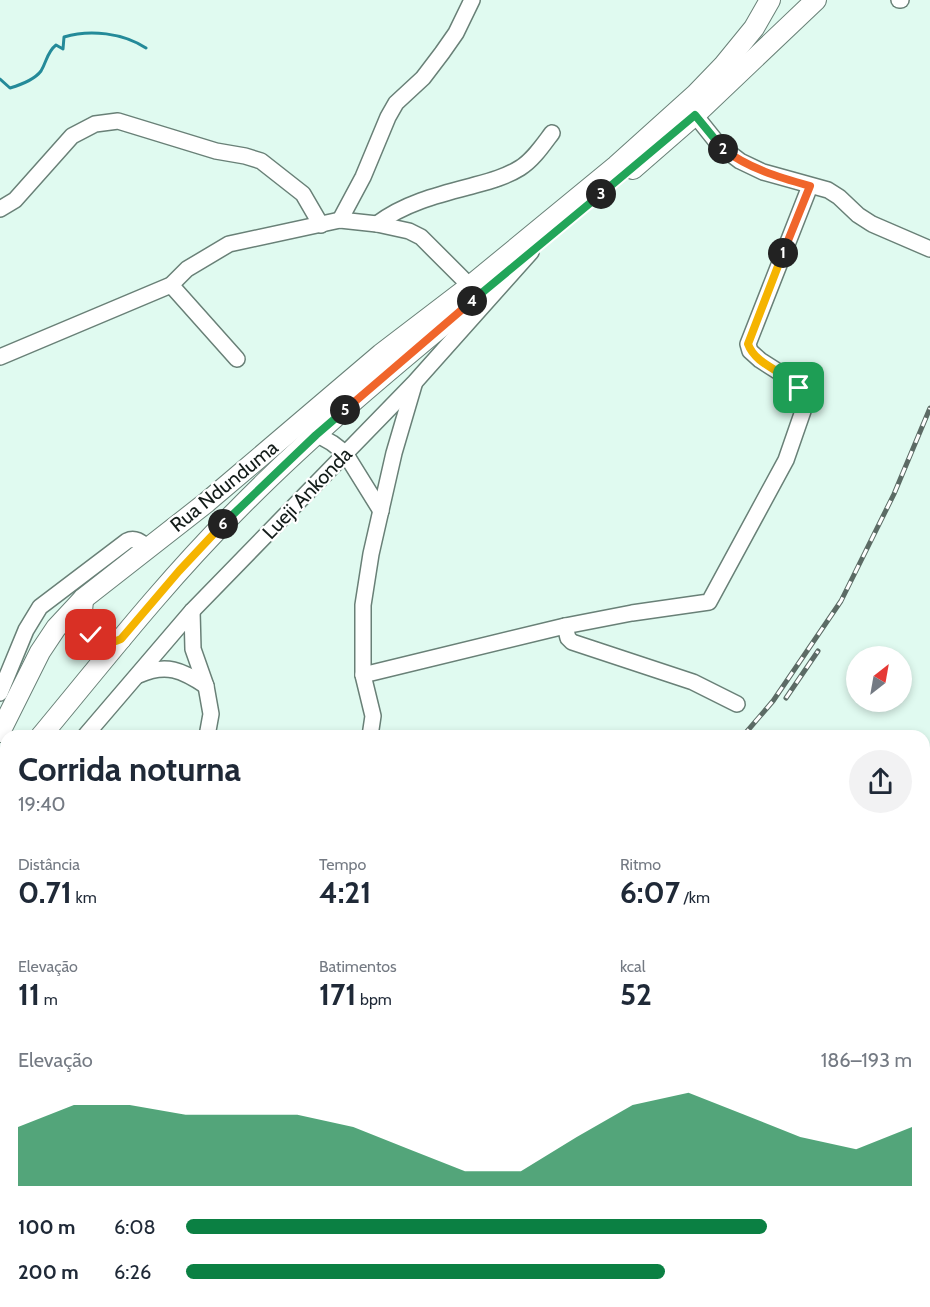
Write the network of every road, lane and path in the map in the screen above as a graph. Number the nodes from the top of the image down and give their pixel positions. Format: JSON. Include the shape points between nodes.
{"nodes":[{"id":1,"x":472,"y":0,"type":"edge"},
{"id":2,"x":763,"y":0,"type":"edge"},
{"id":3,"x":770,"y":0,"type":"edge"},
{"id":4,"x":816,"y":0,"type":"edge"},
{"id":5,"x":741,"y":46,"type":"junction"},
{"id":6,"x":695,"y":115,"type":"junction"},
{"id":7,"x":552,"y":133,"type":"dead end"},
{"id":8,"x":810,"y":186,"type":"junction"},
{"id":9,"x":0,"y":208,"type":"edge"},
{"id":10,"x":340,"y":220,"type":"junction"},
{"id":11,"x":377,"y":224,"type":"junction"},
{"id":12,"x":321,"y":225,"type":"junction"},
{"id":13,"x":930,"y":249,"type":"edge"},
{"id":14,"x":531,"y":252,"type":"junction"},
{"id":15,"x":171,"y":285,"type":"junction"},
{"id":16,"x":470,"y":286,"type":"junction"},
{"id":17,"x":0,"y":357,"type":"edge"},
{"id":18,"x":237,"y":359,"type":"dead end"},
{"id":19,"x":415,"y":382,"type":"junction"},
{"id":20,"x":316,"y":435,"type":"junction"},
{"id":21,"x":345,"y":453,"type":"junction"},
{"id":22,"x":381,"y":511,"type":"junction"},
{"id":23,"x":235,"y":512,"type":"joint"},
{"id":24,"x":147,"y":547,"type":"junction"},
{"id":25,"x":83,"y":599,"type":"junction"},
{"id":26,"x":192,"y":611,"type":"junction"},
{"id":27,"x":566,"y":626,"type":"junction"},
{"id":28,"x":121,"y":639,"type":"junction"},
{"id":29,"x":363,"y":675,"type":"junction"},
{"id":30,"x":136,"y":676,"type":"junction"},
{"id":31,"x":206,"y":686,"type":"junction"},
{"id":32,"x":0,"y":693,"type":"edge"},
{"id":33,"x":737,"y":704,"type":"dead end"},
{"id":34,"x":1,"y":730,"type":"edge"},
{"id":35,"x":46,"y":730,"type":"edge"},
{"id":36,"x":91,"y":730,"type":"edge"},
{"id":37,"x":208,"y":730,"type":"edge"},
{"id":38,"x":371,"y":730,"type":"edge"}],
"edges":[{"from":1,"to":10,"type":"street","via":[[442,53],[396,103]]},
{"from":2,"to":5,"type":"main road"},
{"from":3,"to":5,"type":"main road","name":"Rua Ndunduma"},
{"from":4,"to":6,"type":"main road","name":"Rua Ndunduma"},
{"from":5,"to":16,"type":"main road","name":"Rua Ndunduma","via":[[696,94],[616,166]]},
{"from":6,"to":8,"type":"street","via":[[719,145],[740,161]]},
{"from":6,"to":14,"type":"main road","name":"Rua Ndunduma"},
{"from":7,"to":11,"type":"street","via":[[520,168],[497,179],[424,200]]},
{"from":8,"to":13,"type":"street","via":[[839,196],[872,224]]},
{"from":8,"to":27,"type":"street","via":[[748,344],[760,360],[794,381],[803,411],[786,460],[710,602]]},
{"from":9,"to":12,"type":"street","via":[[15,200],[72,136],[94,124],[118,121],[261,161],[303,194]]},
{"from":10,"to":11,"type":"street"},
{"from":10,"to":12,"type":"street"},
{"from":11,"to":16,"type":"street","via":[[421,237]]},
{"from":12,"to":15,"type":"street","via":[[228,244],[187,269]]},
{"from":14,"to":19,"type":"street","name":"Lueji Ankonda"},
{"from":14,"to":20,"type":"main road","name":"Rua Ndunduma"},
{"from":15,"to":17,"type":"street"},
{"from":15,"to":18,"type":"street"},
{"from":16,"to":24,"type":"main road","name":"Rua Ndunduma","via":[[381,354],[207,502]]},
{"from":19,"to":21,"type":"street","name":"Lueji Ankonda"},
{"from":19,"to":22,"type":"street"},
{"from":20,"to":21,"type":"street"},
{"from":20,"to":23,"type":"main road","name":"Rua Ndunduma"},
{"from":21,"to":22,"type":"street"},
{"from":21,"to":26,"type":"street","name":"Lueji Ankonda"},
{"from":22,"to":29,"type":"street","via":[[363,604]]},
{"from":23,"to":28,"type":"main road","name":"Lueji Ankonda"},
{"from":24,"to":25,"type":"main road","name":"Rua Ndunduma"},
{"from":24,"to":32,"type":"street","via":[[137,540],[127,541],[40,607]]},
{"from":25,"to":28,"type":"main road","via":[[85,629],[105,643]]},
{"from":25,"to":34,"type":"main road","name":"Rua Ndunduma","via":[[40,652]]},
{"from":26,"to":30,"type":"street","name":"Lueji Ankonda"},
{"from":26,"to":31,"type":"street","via":[[193,649]]},
{"from":27,"to":29,"type":"street"},
{"from":27,"to":33,"type":"street","via":[[572,642],[693,681]]},
{"from":28,"to":35,"type":"main road"},
{"from":29,"to":38,"type":"street","via":[[373,716]]},
{"from":30,"to":31,"type":"street","via":[[167,668]]},
{"from":30,"to":36,"type":"street","name":"Lueji Ankonda"},
{"from":31,"to":37,"type":"street","via":[[211,714]]}]}
